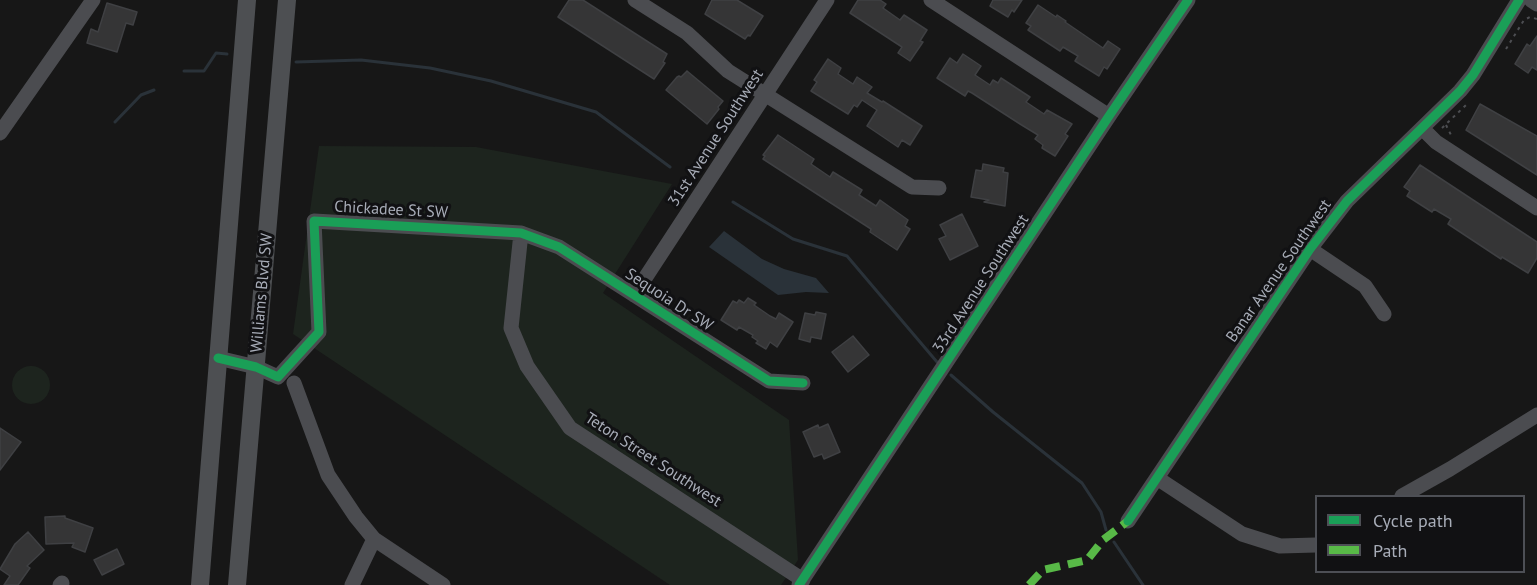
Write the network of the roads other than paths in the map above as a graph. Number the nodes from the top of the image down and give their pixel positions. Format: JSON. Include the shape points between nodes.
{"nodes":[{"id":1,"x":93,"y":0,"type":"edge"},
{"id":2,"x":247,"y":0,"type":"edge"},
{"id":3,"x":287,"y":0,"type":"edge"},
{"id":4,"x":635,"y":0,"type":"edge"},
{"id":5,"x":827,"y":0,"type":"edge"},
{"id":6,"x":931,"y":0,"type":"edge"},
{"id":7,"x":1188,"y":0,"type":"edge"},
{"id":8,"x":1519,"y":0,"type":"edge"},
{"id":9,"x":1531,"y":0,"type":"edge"},
{"id":10,"x":1537,"y":4,"type":"edge"},
{"id":11,"x":766,"y":95,"type":"junction"},
{"id":12,"x":1109,"y":116,"type":"junction"},
{"id":13,"x":1423,"y":129,"type":"junction"},
{"id":14,"x":0,"y":133,"type":"edge"},
{"id":15,"x":939,"y":188,"type":"dead end"},
{"id":16,"x":1537,"y":208,"type":"edge"},
{"id":17,"x":521,"y":233,"type":"junction"},
{"id":18,"x":1310,"y":249,"type":"junction"},
{"id":19,"x":634,"y":295,"type":"junction"},
{"id":20,"x":1384,"y":314,"type":"dead end"},
{"id":21,"x":218,"y":357,"type":"junction"},
{"id":22,"x":256,"y":367,"type":"junction"},
{"id":23,"x":294,"y":383,"type":"dead end"},
{"id":24,"x":803,"y":383,"type":"dead end"},
{"id":25,"x":1537,"y":415,"type":"edge"},
{"id":26,"x":1157,"y":478,"type":"junction"},
{"id":27,"x":1404,"y":495,"type":"edge"},
{"id":28,"x":1128,"y":521,"type":"dead end"},
{"id":29,"x":374,"y":539,"type":"junction"},
{"id":30,"x":1315,"y":545,"type":"edge"},
{"id":31,"x":801,"y":582,"type":"edge"},
{"id":32,"x":200,"y":585,"type":"edge"},
{"id":33,"x":237,"y":585,"type":"edge"},
{"id":34,"x":352,"y":585,"type":"edge"},
{"id":35,"x":443,"y":585,"type":"edge"}],
"edges":[{"from":1,"to":14,"type":"street"},
{"from":2,"to":21,"type":"main road"},
{"from":3,"to":22,"type":"main road","name":"Williams Blvd SW"},
{"from":4,"to":11,"type":"street","via":[[687,33],[728,71]]},
{"from":5,"to":11,"type":"street","name":"31st Avenue Southwest"},
{"from":6,"to":12,"type":"street"},
{"from":7,"to":12,"type":"street","name":"33rd Avenue Southwest"},
{"from":8,"to":13,"type":"street","name":"Banar Avenue Southwest","via":[[1473,75]]},
{"from":9,"to":10,"type":"street"},
{"from":11,"to":15,"type":"street","via":[[912,187]]},
{"from":11,"to":19,"type":"street","name":"31st Avenue Southwest"},
{"from":12,"to":31,"type":"street","name":"33rd Avenue Southwest"},
{"from":13,"to":16,"type":"street","via":[[1436,142]]},
{"from":13,"to":18,"type":"street","name":"Banar Avenue Southwest","via":[[1347,201]]},
{"from":17,"to":19,"type":"street","name":"Sequoia Dr SW","via":[[559,247]]},
{"from":17,"to":22,"type":"street","name":"Chickadee St SW","via":[[314,220],[319,332],[278,376]]},
{"from":17,"to":31,"type":"street","name":"Teton Street Southwest","via":[[511,328],[527,366],[570,428]]},
{"from":18,"to":20,"type":"street","via":[[1365,286]]},
{"from":18,"to":26,"type":"street","name":"Banar Avenue Southwest"},
{"from":19,"to":24,"type":"street","name":"Sequoia Dr SW","via":[[769,381]]},
{"from":21,"to":22,"type":"street","name":"Chickadee St SW"},
{"from":21,"to":32,"type":"main road"},
{"from":22,"to":33,"type":"main road","name":"Williams Blvd SW"},
{"from":23,"to":29,"type":"street","via":[[328,475]]},
{"from":25,"to":27,"type":"street"},
{"from":26,"to":28,"type":"street","name":"Banar Avenue Southwest"},
{"from":26,"to":30,"type":"street","via":[[1242,534],[1280,546]]},
{"from":29,"to":34,"type":"street"},
{"from":29,"to":35,"type":"street"}]}
